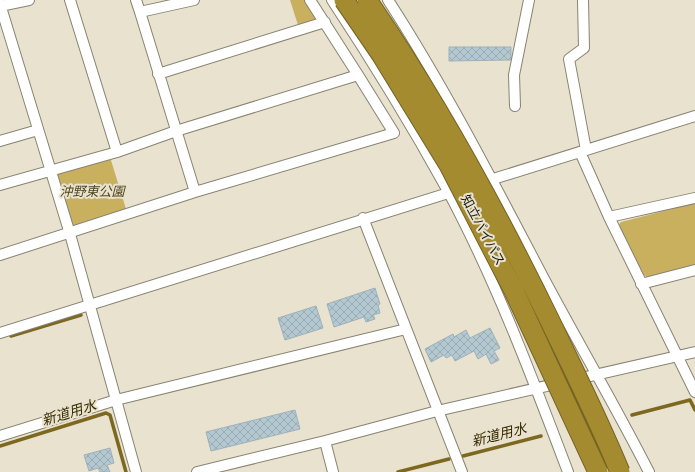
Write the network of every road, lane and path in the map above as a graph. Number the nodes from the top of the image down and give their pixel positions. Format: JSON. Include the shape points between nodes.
{"nodes":[{"id":1,"x":30,"y":0,"type":"edge"},
{"id":2,"x":70,"y":0,"type":"edge"},
{"id":3,"x":136,"y":0,"type":"edge"},
{"id":4,"x":194,"y":0,"type":"edge"},
{"id":5,"x":310,"y":0,"type":"edge"},
{"id":6,"x":332,"y":0,"type":"edge"},
{"id":7,"x":344,"y":0,"type":"edge"},
{"id":8,"x":367,"y":0,"type":"edge"},
{"id":9,"x":388,"y":0,"type":"edge"},
{"id":10,"x":528,"y":0,"type":"edge"},
{"id":11,"x":583,"y":0,"type":"edge"},
{"id":12,"x":0,"y":6,"type":"edge"},
{"id":13,"x":140,"y":12,"type":"junction"},
{"id":14,"x":325,"y":22,"type":"junction"},
{"id":15,"x":158,"y":74,"type":"junction"},
{"id":16,"x":358,"y":75,"type":"junction"},
{"id":17,"x":514,"y":106,"type":"dead end"},
{"id":18,"x":695,"y":116,"type":"edge"},
{"id":19,"x":38,"y":130,"type":"junction"},
{"id":20,"x":176,"y":131,"type":"junction"},
{"id":21,"x":0,"y":141,"type":"edge"},
{"id":22,"x":583,"y":151,"type":"junction"},
{"id":23,"x":117,"y":152,"type":"junction"},
{"id":24,"x":50,"y":170,"type":"junction"},
{"id":25,"x":491,"y":179,"type":"junction"},
{"id":26,"x":0,"y":185,"type":"edge"},
{"id":27,"x":195,"y":192,"type":"junction"},
{"id":28,"x":448,"y":192,"type":"junction"},
{"id":29,"x":695,"y":198,"type":"edge"},
{"id":30,"x":363,"y":218,"type":"junction"},
{"id":31,"x":609,"y":218,"type":"junction"},
{"id":32,"x":70,"y":234,"type":"junction"},
{"id":33,"x":0,"y":255,"type":"edge"},
{"id":34,"x":695,"y":270,"type":"edge"},
{"id":35,"x":641,"y":284,"type":"junction"},
{"id":36,"x":89,"y":305,"type":"junction"},
{"id":37,"x":406,"y":329,"type":"junction"},
{"id":38,"x":0,"y":333,"type":"edge"},
{"id":39,"x":695,"y":352,"type":"edge"},
{"id":40,"x":678,"y":356,"type":"junction"},
{"id":41,"x":596,"y":376,"type":"junction"},
{"id":42,"x":536,"y":388,"type":"junction"},
{"id":43,"x":695,"y":392,"type":"edge"},
{"id":44,"x":116,"y":400,"type":"junction"},
{"id":45,"x":437,"y":411,"type":"junction"},
{"id":46,"x":0,"y":436,"type":"edge"},
{"id":47,"x":325,"y":441,"type":"junction"},
{"id":48,"x":136,"y":472,"type":"edge"},
{"id":49,"x":197,"y":472,"type":"edge"},
{"id":50,"x":333,"y":472,"type":"edge"},
{"id":51,"x":462,"y":472,"type":"edge"},
{"id":52,"x":568,"y":472,"type":"edge"},
{"id":53,"x":598,"y":472,"type":"edge"},
{"id":54,"x":620,"y":472,"type":"edge"},
{"id":55,"x":649,"y":472,"type":"edge"}],
"edges":[{"from":1,"to":12,"type":"street"},
{"from":2,"to":23,"type":"street"},
{"from":3,"to":13,"type":"street"},
{"from":4,"to":13,"type":"street"},
{"from":5,"to":14,"type":"street"},
{"from":6,"to":28,"type":"street","via":[[377,67]]},
{"from":7,"to":53,"type":"highway","name":"知立バイパス","bridge":true,"via":[[381,54],[449,165],[514,291]]},
{"from":8,"to":54,"type":"highway","name":"知立バイパス","bridge":true,"via":[[398,45],[449,129],[498,217],[568,358]]},
{"from":9,"to":25,"type":"street","via":[[462,124]]},
{"from":10,"to":17,"type":"street","via":[[514,75]]},
{"from":11,"to":22,"type":"street","via":[[584,48],[569,59]]},
{"from":12,"to":19,"type":"street"},
{"from":13,"to":15,"type":"street"},
{"from":14,"to":15,"type":"street"},
{"from":14,"to":16,"type":"street"},
{"from":15,"to":20,"type":"street"},
{"from":16,"to":20,"type":"street"},
{"from":16,"to":27,"type":"street","via":[[394,133]]},
{"from":18,"to":22,"type":"street"},
{"from":19,"to":21,"type":"street"},
{"from":19,"to":24,"type":"street"},
{"from":20,"to":23,"type":"street"},
{"from":20,"to":27,"type":"street"},
{"from":22,"to":25,"type":"street"},
{"from":22,"to":31,"type":"street"},
{"from":23,"to":24,"type":"street"},
{"from":24,"to":26,"type":"street"},
{"from":24,"to":32,"type":"street"},
{"from":25,"to":28,"type":"street"},
{"from":25,"to":41,"type":"street"},
{"from":27,"to":32,"type":"street"},
{"from":28,"to":30,"type":"street"},
{"from":28,"to":42,"type":"street","via":[[490,278]]},
{"from":29,"to":31,"type":"street"},
{"from":30,"to":36,"type":"street"},
{"from":30,"to":37,"type":"street"},
{"from":31,"to":35,"type":"street"},
{"from":32,"to":33,"type":"street"},
{"from":32,"to":36,"type":"street"},
{"from":34,"to":35,"type":"street"},
{"from":35,"to":40,"type":"street"},
{"from":36,"to":38,"type":"street"},
{"from":36,"to":44,"type":"street"},
{"from":37,"to":44,"type":"street"},
{"from":37,"to":45,"type":"street"},
{"from":39,"to":40,"type":"street"},
{"from":40,"to":41,"type":"street"},
{"from":40,"to":43,"type":"street"},
{"from":41,"to":42,"type":"street"},
{"from":41,"to":55,"type":"street","via":[[625,424]]},
{"from":42,"to":45,"type":"street"},
{"from":42,"to":52,"type":"street"},
{"from":44,"to":46,"type":"street"},
{"from":44,"to":48,"type":"street"},
{"from":45,"to":47,"type":"street"},
{"from":45,"to":51,"type":"street"},
{"from":47,"to":49,"type":"street"},
{"from":47,"to":50,"type":"street"}]}
